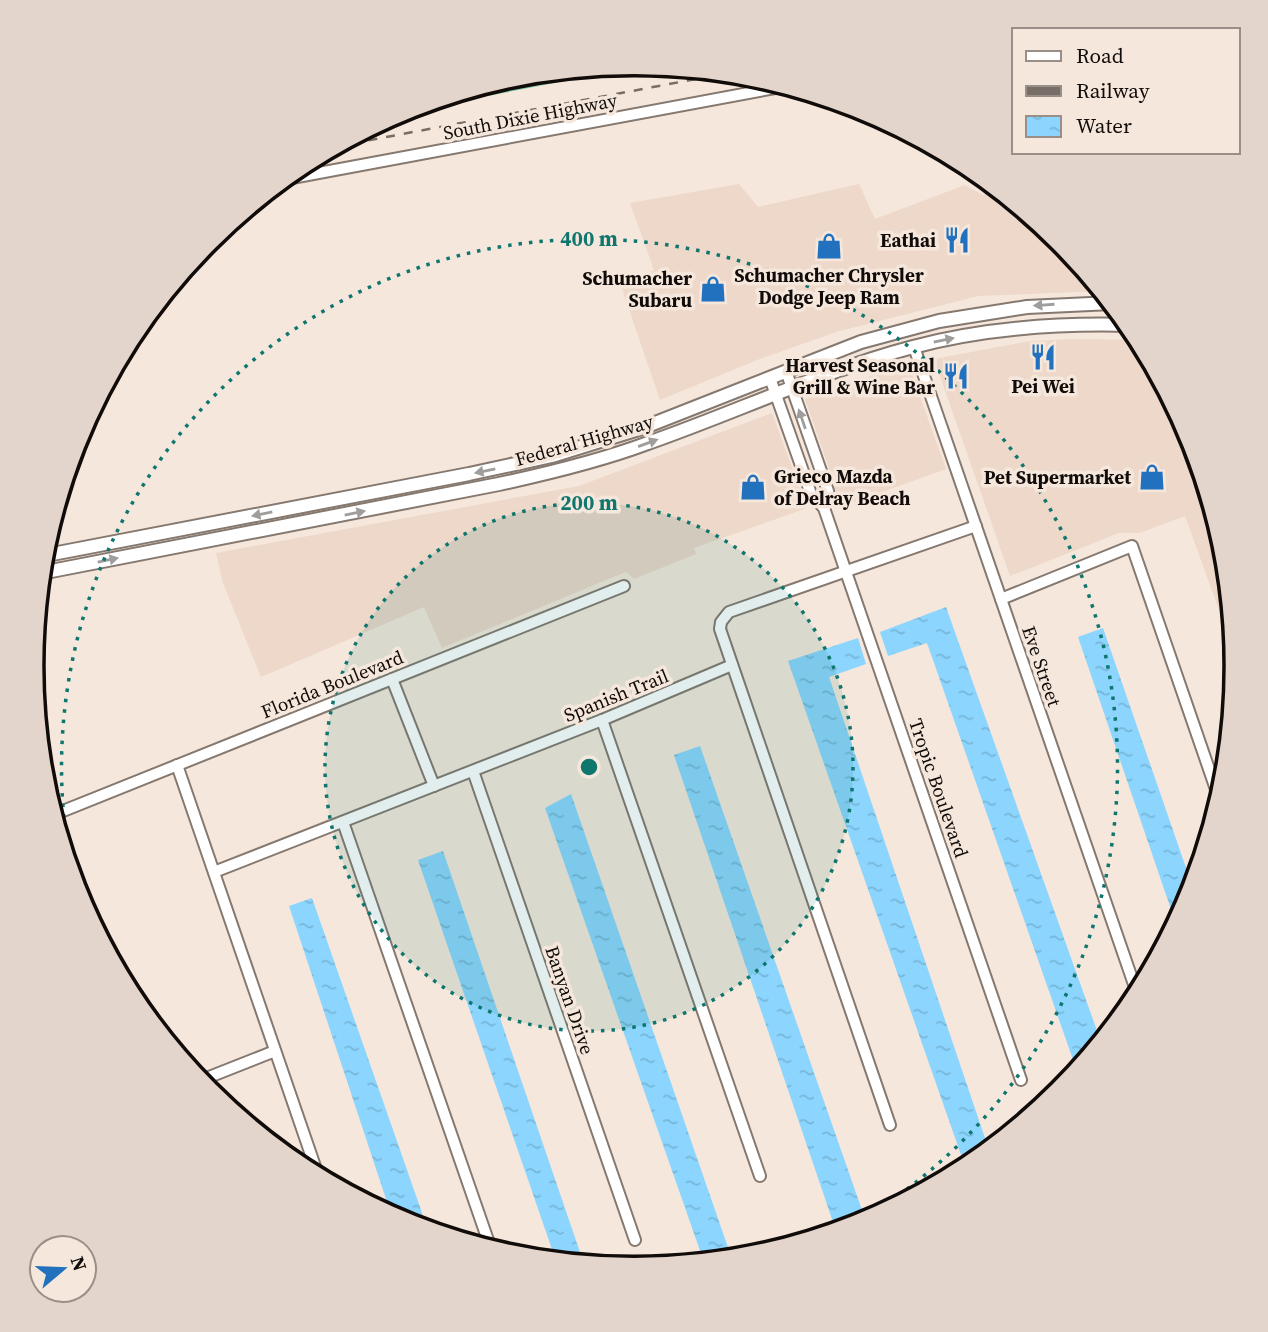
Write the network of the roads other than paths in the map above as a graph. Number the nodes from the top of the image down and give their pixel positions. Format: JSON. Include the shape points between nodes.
{"nodes":[{"id":1,"x":763,"y":90,"type":"edge"},
{"id":2,"x":305,"y":175,"type":"edge"},
{"id":3,"x":1099,"y":304,"type":"edge"},
{"id":4,"x":1115,"y":325,"type":"edge"},
{"id":5,"x":914,"y":347,"type":"junction"},
{"id":6,"x":786,"y":371,"type":"junction"},
{"id":7,"x":770,"y":378,"type":"junction"},
{"id":8,"x":791,"y":387,"type":"junction"},
{"id":9,"x":775,"y":393,"type":"junction"},
{"id":10,"x":594,"y":444,"type":"junction"},
{"id":11,"x":583,"y":463,"type":"junction"},
{"id":12,"x":824,"y":508,"type":"junction"},
{"id":13,"x":976,"y":526,"type":"junction"},
{"id":14,"x":55,"y":554,"type":"edge"},
{"id":15,"x":52,"y":571,"type":"edge"},
{"id":16,"x":845,"y":571,"type":"junction"},
{"id":17,"x":624,"y":586,"type":"dead end"},
{"id":18,"x":1001,"y":599,"type":"junction"},
{"id":19,"x":732,"y":666,"type":"junction"},
{"id":20,"x":391,"y":679,"type":"junction"},
{"id":21,"x":603,"y":720,"type":"junction"},
{"id":22,"x":177,"y":765,"type":"junction"},
{"id":23,"x":473,"y":771,"type":"junction"},
{"id":24,"x":1213,"y":781,"type":"edge"},
{"id":25,"x":434,"y":786,"type":"junction"},
{"id":26,"x":62,"y":811,"type":"edge"},
{"id":27,"x":343,"y":821,"type":"junction"},
{"id":28,"x":214,"y":872,"type":"junction"},
{"id":29,"x":1133,"y":981,"type":"edge"},
{"id":30,"x":275,"y":1051,"type":"junction"},
{"id":31,"x":211,"y":1076,"type":"edge"},
{"id":32,"x":1021,"y":1080,"type":"dead end"},
{"id":33,"x":890,"y":1125,"type":"dead end"},
{"id":34,"x":313,"y":1161,"type":"edge"},
{"id":35,"x":760,"y":1176,"type":"dead end"},
{"id":36,"x":487,"y":1237,"type":"edge"},
{"id":37,"x":635,"y":1240,"type":"dead end"}],
"edges":[{"from":1,"to":2,"type":"street","name":"South Dixie Highway"},
{"from":3,"to":6,"type":"main road","name":"Federal Highway","one_way":true,"via":[[1027,307],[949,318],[877,337]]},
{"from":5,"to":4,"type":"main road","name":"Federal Highway","one_way":true,"via":[[1031,326]]},
{"from":5,"to":8,"type":"main road","name":"Federal Highway"},
{"from":5,"to":13,"type":"street","name":"Eve Street"},
{"from":6,"to":7,"type":"main road","name":"Federal Highway"},
{"from":6,"to":8,"type":"street","name":"Tropic Boulevard"},
{"from":7,"to":9,"type":"street","name":"Tropic Boulevard"},
{"from":7,"to":10,"type":"main road","name":"Federal Highway"},
{"from":8,"to":9,"type":"main road","name":"Federal Highway"},
{"from":12,"to":8,"type":"street","name":"Tropic Boulevard","one_way":true,"via":[[828,491]]},
{"from":11,"to":9,"type":"main road","name":"Federal Highway","one_way":true,"via":[[647,444]]},
{"from":9,"to":12,"type":"street","name":"Tropic Boulevard","via":[[811,494]]},
{"from":10,"to":11,"type":"main road"},
{"from":10,"to":14,"type":"main road","name":"Federal Highway","one_way":true,"via":[[488,470]]},
{"from":15,"to":11,"type":"main road","name":"Federal Highway","one_way":true,"via":[[499,484]]},
{"from":12,"to":16,"type":"street","name":"Tropic Boulevard"},
{"from":13,"to":16,"type":"street"},
{"from":13,"to":18,"type":"street","name":"Eve Street"},
{"from":16,"to":19,"type":"street","via":[[729,612],[720,629]]},
{"from":16,"to":32,"type":"street","name":"Tropic Boulevard"},
{"from":17,"to":20,"type":"street","name":"Florida Boulevard"},
{"from":18,"to":24,"type":"street","via":[[1132,546]]},
{"from":18,"to":29,"type":"street","name":"Eve Street"},
{"from":19,"to":21,"type":"street","name":"Spanish Trail"},
{"from":19,"to":33,"type":"street"},
{"from":20,"to":22,"type":"street","name":"Florida Boulevard"},
{"from":20,"to":25,"type":"street"},
{"from":21,"to":23,"type":"street","name":"Spanish Trail"},
{"from":21,"to":35,"type":"street"},
{"from":22,"to":26,"type":"street","name":"Florida Boulevard"},
{"from":22,"to":28,"type":"street"},
{"from":23,"to":25,"type":"street","name":"Spanish Trail"},
{"from":23,"to":37,"type":"street","name":"Banyan Drive"},
{"from":25,"to":27,"type":"street","name":"Spanish Trail"},
{"from":27,"to":28,"type":"street","name":"Spanish Trail"},
{"from":27,"to":36,"type":"street"},
{"from":28,"to":30,"type":"street"},
{"from":30,"to":31,"type":"street"},
{"from":30,"to":34,"type":"street"}]}
